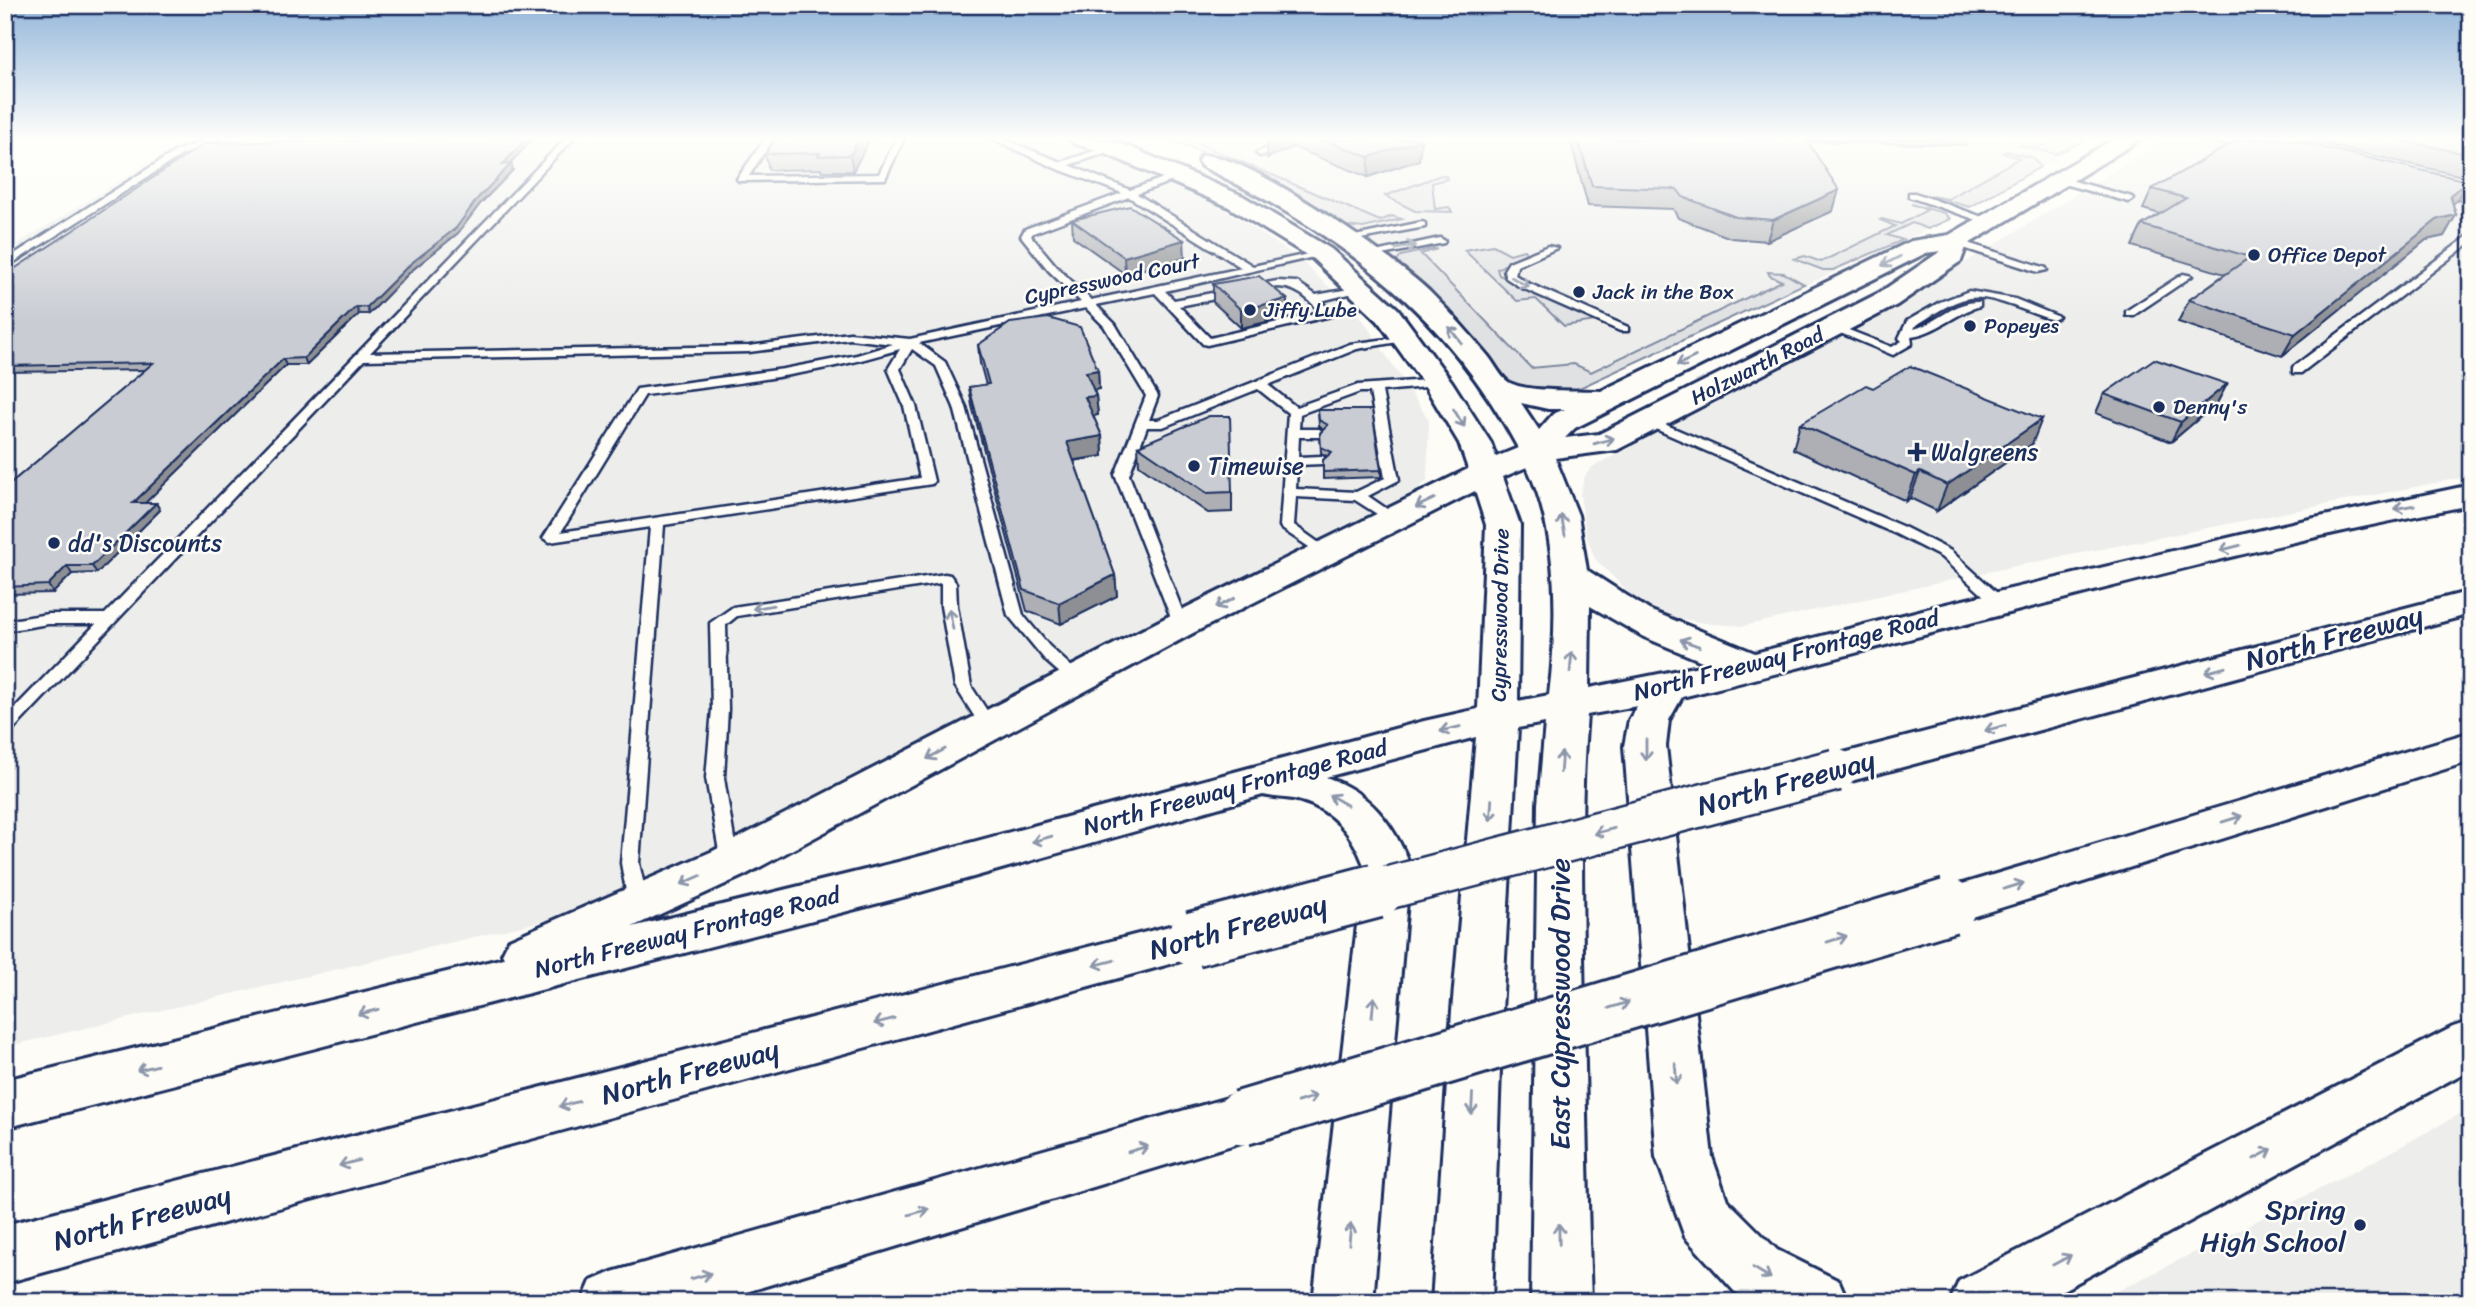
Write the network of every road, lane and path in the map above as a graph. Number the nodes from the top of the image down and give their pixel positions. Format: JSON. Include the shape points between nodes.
{"nodes":[{"id":1,"x":106,"y":200,"type":"edge"},
{"id":2,"x":511,"y":200,"type":"edge"},
{"id":3,"x":1111,"y":200,"type":"edge"},
{"id":4,"x":1140,"y":200,"type":"edge"},
{"id":5,"x":1233,"y":200,"type":"edge"},
{"id":6,"x":1289,"y":200,"type":"edge"},
{"id":7,"x":1927,"y":200,"type":"edge"},
{"id":8,"x":2025,"y":200,"type":"edge"},
{"id":9,"x":1989,"y":221,"type":"junction"},
{"id":10,"x":1422,"y":225,"type":"dead end"},
{"id":11,"x":2471,"y":237,"type":"edge"},
{"id":12,"x":1350,"y":239,"type":"junction"},
{"id":13,"x":1440,"y":241,"type":"dead end"},
{"id":14,"x":1955,"y":242,"type":"junction"},
{"id":15,"x":1552,"y":247,"type":"dead end"},
{"id":16,"x":1322,"y":254,"type":"junction"},
{"id":17,"x":1371,"y":254,"type":"junction"},
{"id":18,"x":5,"y":265,"type":"edge"},
{"id":19,"x":1251,"y":269,"type":"junction"},
{"id":20,"x":2042,"y":270,"type":"dead end"},
{"id":21,"x":2187,"y":276,"type":"dead end"},
{"id":22,"x":1157,"y":289,"type":"junction"},
{"id":23,"x":1360,"y":290,"type":"junction"},
{"id":24,"x":1314,"y":299,"type":"junction"},
{"id":25,"x":1089,"y":304,"type":"junction"},
{"id":26,"x":1172,"y":304,"type":"junction"},
{"id":27,"x":2130,"y":313,"type":"dead end"},
{"id":28,"x":2047,"y":320,"type":"dead end"},
{"id":29,"x":1832,"y":327,"type":"junction"},
{"id":30,"x":1624,"y":329,"type":"dead end"},
{"id":31,"x":1405,"y":338,"type":"junction"},
{"id":32,"x":909,"y":342,"type":"junction"},
{"id":33,"x":361,"y":357,"type":"junction"},
{"id":34,"x":2297,"y":370,"type":"dead end"},
{"id":35,"x":1437,"y":382,"type":"junction"},
{"id":36,"x":1259,"y":384,"type":"junction"},
{"id":37,"x":1375,"y":388,"type":"junction"},
{"id":38,"x":1499,"y":389,"type":"junction"},
{"id":39,"x":1605,"y":400,"type":"junction"},
{"id":40,"x":1294,"y":412,"type":"junction"},
{"id":41,"x":1648,"y":421,"type":"junction"},
{"id":42,"x":1142,"y":424,"type":"junction"},
{"id":43,"x":1293,"y":433,"type":"junction"},
{"id":44,"x":1319,"y":433,"type":"edge"},
{"id":45,"x":1537,"y":451,"type":"junction"},
{"id":46,"x":1322,"y":460,"type":"edge"},
{"id":47,"x":1291,"y":461,"type":"junction"},
{"id":48,"x":1486,"y":473,"type":"junction"},
{"id":49,"x":1289,"y":493,"type":"junction"},
{"id":50,"x":2471,"y":495,"type":"edge"},
{"id":51,"x":1358,"y":496,"type":"junction"},
{"id":52,"x":1393,"y":518,"type":"junction"},
{"id":53,"x":657,"y":522,"type":"junction"},
{"id":54,"x":1324,"y":553,"type":"junction"},
{"id":55,"x":1569,"y":574,"type":"junction"},
{"id":56,"x":2471,"y":602,"type":"edge"},
{"id":57,"x":2000,"y":603,"type":"junction"},
{"id":58,"x":110,"y":619,"type":"junction"},
{"id":59,"x":1180,"y":625,"type":"junction"},
{"id":60,"x":5,"y":626,"type":"edge"},
{"id":61,"x":1754,"y":667,"type":"junction"},
{"id":62,"x":1077,"y":679,"type":"junction"},
{"id":63,"x":1667,"y":687,"type":"junction"},
{"id":64,"x":1566,"y":707,"type":"junction"},
{"id":65,"x":1498,"y":718,"type":"junction"},
{"id":66,"x":989,"y":726,"type":"junction"},
{"id":67,"x":5,"y":728,"type":"edge"},
{"id":68,"x":2471,"y":746,"type":"edge"},
{"id":69,"x":1255,"y":781,"type":"junction"},
{"id":70,"x":729,"y":863,"type":"junction"},
{"id":71,"x":638,"y":904,"type":"junction"},
{"id":72,"x":434,"y":995,"type":"junction"},
{"id":73,"x":2471,"y":1043,"type":"edge"},
{"id":74,"x":5,"y":1104,"type":"edge"},
{"id":75,"x":5,"y":1254,"type":"edge"},
{"id":76,"x":1996,"y":1299,"type":"edge"},
{"id":77,"x":612,"y":1302,"type":"edge"},
{"id":78,"x":1343,"y":1302,"type":"edge"},
{"id":79,"x":1462,"y":1302,"type":"edge"},
{"id":80,"x":1561,"y":1302,"type":"edge"},
{"id":81,"x":1818,"y":1302,"type":"edge"}],
"edges":[{"from":1,"to":18,"type":"lane"},
{"from":2,"to":33,"type":"lane"},
{"from":3,"to":25,"type":"lane","via":[[1026,236]]},
{"from":4,"to":19,"type":"lane"},
{"from":5,"to":16,"type":"main road","name":"Cypresswood Drive"},
{"from":6,"to":12,"type":"main road"},
{"from":7,"to":9,"type":"lane"},
{"from":8,"to":9,"type":"main road","name":"Holzwarth Road"},
{"from":9,"to":14,"type":"main road","name":"Holzwarth Road"},
{"from":10,"to":12,"type":"lane"},
{"from":11,"to":34,"type":"lane"},
{"from":12,"to":17,"type":"main road"},
{"from":17,"to":13,"type":"lane","one_way":true},
{"from":14,"to":20,"type":"lane"},
{"from":14,"to":29,"type":"main road","name":"Holzwarth Road","via":[[1952,256],[1888,299]]},
{"from":14,"to":39,"type":"main road","name":"Holzwarth Road","one_way":true,"via":[[1920,246]]},
{"from":15,"to":30,"type":"lane","one_way":true,"via":[[1513,264],[1510,276]]},
{"from":16,"to":19,"type":"lane","name":"Cypresswood Court"},
{"from":16,"to":23,"type":"main road","name":"Cypresswood Drive"},
{"from":38,"to":17,"type":"main road","one_way":true,"via":[[1433,308]]},
{"from":19,"to":22,"type":"lane","name":"Cypresswood Court"},
{"from":21,"to":27,"type":"lane"},
{"from":22,"to":25,"type":"lane","name":"Cypresswood Court"},
{"from":22,"to":26,"type":"lane"},
{"from":23,"to":24,"type":"lane"},
{"from":23,"to":31,"type":"main road","name":"Cypresswood Drive"},
{"from":24,"to":26,"type":"lane","via":[[1293,284],[1277,284]]},
{"from":24,"to":26,"type":"lane","via":[[1327,314],[1207,342]]},
{"from":25,"to":32,"type":"lane","name":"Cypresswood Court"},
{"from":25,"to":42,"type":"lane","via":[[1109,324],[1152,396]]},
{"from":28,"to":29,"type":"lane","via":[[1974,304],[1920,333],[1909,334],[1908,342],[1893,352]]},
{"from":29,"to":41,"type":"main road","name":"Holzwarth Road"},
{"from":31,"to":35,"type":"main road","name":"Cypresswood Drive"},
{"from":31,"to":36,"type":"lane","via":[[1354,346]]},
{"from":32,"to":33,"type":"lane","via":[[850,336],[749,349]]},
{"from":32,"to":53,"type":"lane","via":[[894,369],[910,407],[927,481]]},
{"from":32,"to":53,"type":"lane","via":[[784,373],[641,392],[550,538]]},
{"from":32,"to":62,"type":"lane","via":[[941,364],[960,407],[1016,615],[1049,658]]},
{"from":33,"to":58,"type":"lane"},
{"from":35,"to":37,"type":"lane"},
{"from":35,"to":48,"type":"main road","name":"Cypresswood Drive","one_way":true,"via":[[1475,443]]},
{"from":36,"to":40,"type":"lane"},
{"from":36,"to":42,"type":"lane","via":[[1159,424]]},
{"from":37,"to":40,"type":"lane","via":[[1358,389]]},
{"from":37,"to":51,"type":"lane","via":[[1383,458],[1392,481]]},
{"from":38,"to":39,"type":"main road","via":[[1548,400]]},
{"from":38,"to":45,"type":"main road"},
{"from":39,"to":45,"type":"main road","name":"Holzwarth Road","via":[[1564,421]]},
{"from":40,"to":43,"type":"lane"},
{"from":45,"to":41,"type":"main road","name":"Holzwarth Road","one_way":true,"via":[[1606,443]]},
{"from":41,"to":57,"type":"lane","via":[[1923,542],[1946,554]]},
{"from":42,"to":59,"type":"lane","via":[[1122,475]]},
{"from":43,"to":44,"type":"lane"},
{"from":43,"to":47,"type":"lane"},
{"from":45,"to":48,"type":"main road","name":"Holzwarth Road"},
{"from":55,"to":45,"type":"main road","one_way":true,"via":[[1556,496]]},
{"from":46,"to":47,"type":"lane"},
{"from":47,"to":49,"type":"lane"},
{"from":48,"to":52,"type":"main road","name":"Holzwarth Road","one_way":true},
{"from":48,"to":65,"type":"main road","name":"Cypresswood Drive","via":[[1503,524]]},
{"from":49,"to":51,"type":"lane"},
{"from":49,"to":54,"type":"lane","via":[[1287,526]]},
{"from":50,"to":57,"type":"main road","name":"North Freeway Frontage Road","one_way":true},
{"from":51,"to":52,"type":"lane"},
{"from":52,"to":54,"type":"main road","name":"Holzwarth Road"},
{"from":53,"to":71,"type":"lane","via":[[630,863]]},
{"from":54,"to":59,"type":"main road","name":"Holzwarth Road","one_way":true},
{"from":61,"to":55,"type":"main road","one_way":true,"via":[[1644,625]]},
{"from":64,"to":55,"type":"main road","one_way":true,"via":[[1572,655]]},
{"from":56,"to":75,"type":"main road","name":"North Freeway","one_way":true,"bridge":true},
{"from":57,"to":61,"type":"main road","name":"North Freeway Frontage Road"},
{"from":58,"to":60,"type":"lane","via":[[48,619]]},
{"from":58,"to":67,"type":"lane"},
{"from":59,"to":62,"type":"main road","name":"Holzwarth Road"},
{"from":61,"to":63,"type":"main road","name":"North Freeway Frontage Road"},
{"from":62,"to":66,"type":"main road","name":"Holzwarth Road"},
{"from":63,"to":64,"type":"main road","name":"North Freeway Frontage Road"},
{"from":63,"to":81,"type":"main road","one_way":true,"via":[[1649,720],[1644,747],[1684,1157],[1705,1217],[1756,1272]]},
{"from":64,"to":65,"type":"main road","name":"North Freeway Frontage Road"},
{"from":80,"to":64,"type":"main road","name":"East Cypresswood Drive","one_way":true,"via":[[1560,820]]},
{"from":65,"to":69,"type":"main road","name":"North Freeway Frontage Road","one_way":true},
{"from":65,"to":79,"type":"main road","one_way":true},
{"from":66,"to":70,"type":"main road","name":"Holzwarth Road","one_way":true},
{"from":66,"to":70,"type":"lane","one_way":true,"via":[[963,686],[945,578],[733,612],[721,618],[715,778]]},
{"from":77,"to":68,"type":"main road","one_way":true,"bridge":true,"via":[[1242,1118]]},
{"from":69,"to":72,"type":"main road","name":"North Freeway Frontage Road","one_way":true,"via":[[906,878]]},
{"from":78,"to":69,"type":"main road","one_way":true,"via":[[1387,865],[1381,844],[1352,808],[1307,786]]},
{"from":70,"to":71,"type":"main road","name":"Holzwarth Road","one_way":true},
{"from":71,"to":72,"type":"main road","name":"Holzwarth Road"},
{"from":72,"to":74,"type":"main road","name":"North Freeway Frontage Road","one_way":true},
{"from":76,"to":73,"type":"main road","one_way":true}]}
